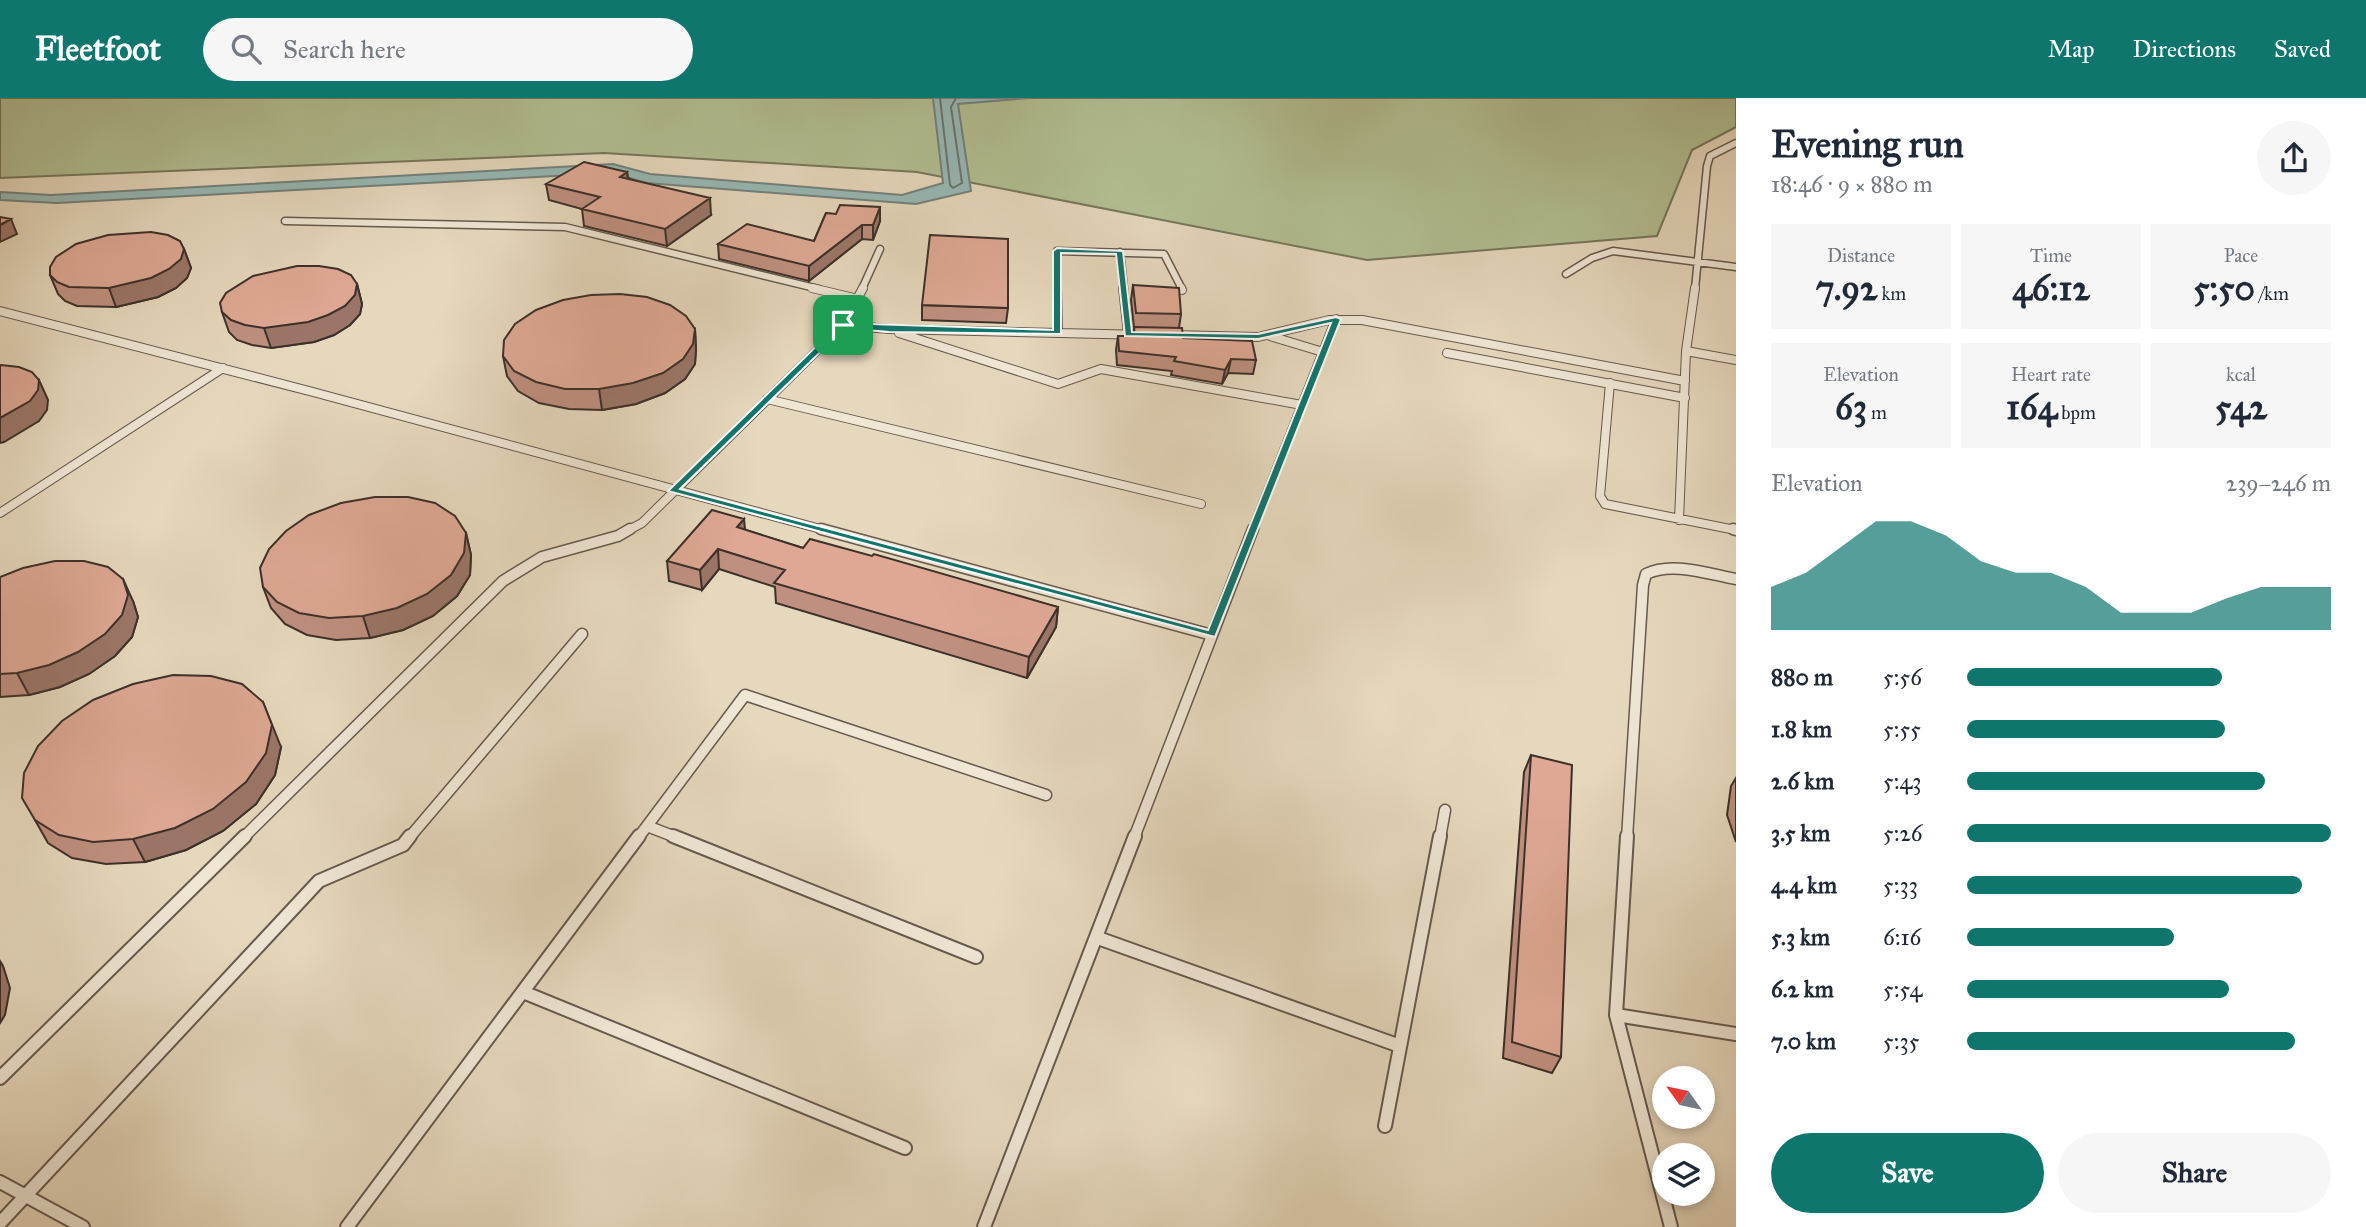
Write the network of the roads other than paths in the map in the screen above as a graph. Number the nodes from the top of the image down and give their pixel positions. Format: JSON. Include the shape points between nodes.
{"nodes":[{"id":1,"x":1736,"y":143,"type":"edge"},
{"id":2,"x":285,"y":221,"type":"dead end"},
{"id":3,"x":880,"y":249,"type":"dead end"},
{"id":4,"x":1120,"y":252,"type":"junction"},
{"id":5,"x":1697,"y":263,"type":"junction"},
{"id":6,"x":1736,"y":267,"type":"edge"},
{"id":7,"x":1566,"y":274,"type":"dead end"},
{"id":8,"x":1182,"y":290,"type":"edge"},
{"id":9,"x":858,"y":299,"type":"junction"},
{"id":10,"x":0,"y":311,"type":"edge"},
{"id":11,"x":1336,"y":319,"type":"junction"},
{"id":12,"x":843,"y":325,"type":"junction"},
{"id":13,"x":889,"y":329,"type":"junction"},
{"id":14,"x":1058,"y":332,"type":"junction"},
{"id":15,"x":1128,"y":334,"type":"junction"},
{"id":16,"x":1154,"y":335,"type":"edge"},
{"id":17,"x":1168,"y":335,"type":"edge"},
{"id":18,"x":1267,"y":335,"type":"junction"},
{"id":19,"x":1686,"y":351,"type":"junction"},
{"id":20,"x":1323,"y":352,"type":"junction"},
{"id":21,"x":1447,"y":353,"type":"dead end"},
{"id":22,"x":1736,"y":360,"type":"edge"},
{"id":23,"x":223,"y":368,"type":"junction"},
{"id":24,"x":1685,"y":381,"type":"junction"},
{"id":25,"x":1610,"y":383,"type":"junction"},
{"id":26,"x":1685,"y":398,"type":"junction"},
{"id":27,"x":767,"y":399,"type":"junction"},
{"id":28,"x":1302,"y":405,"type":"junction"},
{"id":29,"x":673,"y":491,"type":"junction"},
{"id":30,"x":1201,"y":504,"type":"dead end"},
{"id":31,"x":0,"y":513,"type":"edge"},
{"id":32,"x":1679,"y":520,"type":"junction"},
{"id":33,"x":1736,"y":530,"type":"edge"},
{"id":34,"x":1736,"y":579,"type":"edge"},
{"id":35,"x":582,"y":634,"type":"dead end"},
{"id":36,"x":1212,"y":635,"type":"junction"},
{"id":37,"x":1045,"y":794,"type":"dead end"},
{"id":38,"x":1445,"y":810,"type":"dead end"},
{"id":39,"x":648,"y":826,"type":"junction"},
{"id":40,"x":1098,"y":938,"type":"junction"},
{"id":41,"x":976,"y":957,"type":"dead end"},
{"id":42,"x":523,"y":992,"type":"junction"},
{"id":43,"x":1616,"y":1015,"type":"junction"},
{"id":44,"x":1736,"y":1034,"type":"edge"},
{"id":45,"x":1400,"y":1046,"type":"junction"},
{"id":46,"x":0,"y":1078,"type":"edge"},
{"id":47,"x":1385,"y":1126,"type":"dead end"},
{"id":48,"x":905,"y":1148,"type":"dead end"},
{"id":49,"x":0,"y":1182,"type":"edge"},
{"id":50,"x":25,"y":1197,"type":"junction"},
{"id":51,"x":0,"y":1223,"type":"edge"},
{"id":52,"x":83,"y":1227,"type":"edge"},
{"id":53,"x":347,"y":1227,"type":"edge"},
{"id":54,"x":984,"y":1227,"type":"edge"},
{"id":55,"x":1671,"y":1227,"type":"edge"}],
"edges":[{"from":1,"to":5,"type":"lane","via":[[1710,156]]},
{"from":2,"to":9,"type":"lane","via":[[565,227]]},
{"from":3,"to":9,"type":"lane"},
{"from":4,"to":8,"type":"lane","via":[[1164,254]]},
{"from":4,"to":14,"type":"lane","via":[[1057,251]]},
{"from":4,"to":15,"type":"lane"},
{"from":5,"to":6,"type":"lane"},
{"from":5,"to":7,"type":"lane","via":[[1613,251]]},
{"from":5,"to":19,"type":"lane"},
{"from":9,"to":12,"type":"lane"},
{"from":10,"to":23,"type":"lane"},
{"from":11,"to":18,"type":"lane"},
{"from":11,"to":20,"type":"lane"},
{"from":11,"to":24,"type":"lane","via":[[1362,320]]},
{"from":12,"to":13,"type":"lane"},
{"from":12,"to":27,"type":"lane"},
{"from":13,"to":14,"type":"lane"},
{"from":13,"to":28,"type":"lane","via":[[1058,384],[1101,369]]},
{"from":14,"to":15,"type":"lane"},
{"from":15,"to":16,"type":"lane"},
{"from":17,"to":18,"type":"lane"},
{"from":18,"to":20,"type":"lane"},
{"from":19,"to":22,"type":"lane"},
{"from":19,"to":24,"type":"lane"},
{"from":20,"to":28,"type":"lane"},
{"from":21,"to":25,"type":"lane"},
{"from":23,"to":29,"type":"lane"},
{"from":23,"to":31,"type":"lane"},
{"from":24,"to":26,"type":"lane"},
{"from":25,"to":26,"type":"lane"},
{"from":25,"to":32,"type":"lane","via":[[1600,496],[1605,504],[1620,509]]},
{"from":26,"to":32,"type":"lane"},
{"from":27,"to":29,"type":"lane"},
{"from":27,"to":30,"type":"lane"},
{"from":28,"to":36,"type":"lane"},
{"from":29,"to":36,"type":"lane"},
{"from":29,"to":46,"type":"lane","via":[[631,531],[541,557],[503,581]]},
{"from":32,"to":33,"type":"lane"},
{"from":34,"to":43,"type":"lane","via":[[1658,568],[1646,575],[1643,585]]},
{"from":35,"to":50,"type":"lane","via":[[403,845],[319,881]]},
{"from":36,"to":40,"type":"lane"},
{"from":37,"to":39,"type":"lane","via":[[745,695]]},
{"from":38,"to":45,"type":"lane"},
{"from":39,"to":41,"type":"lane"},
{"from":39,"to":42,"type":"lane"},
{"from":40,"to":45,"type":"lane"},
{"from":40,"to":54,"type":"lane"},
{"from":42,"to":48,"type":"lane"},
{"from":42,"to":53,"type":"lane"},
{"from":43,"to":44,"type":"lane"},
{"from":43,"to":55,"type":"lane"},
{"from":45,"to":47,"type":"lane"},
{"from":49,"to":50,"type":"lane"},
{"from":50,"to":51,"type":"lane"},
{"from":50,"to":52,"type":"lane"}]}
